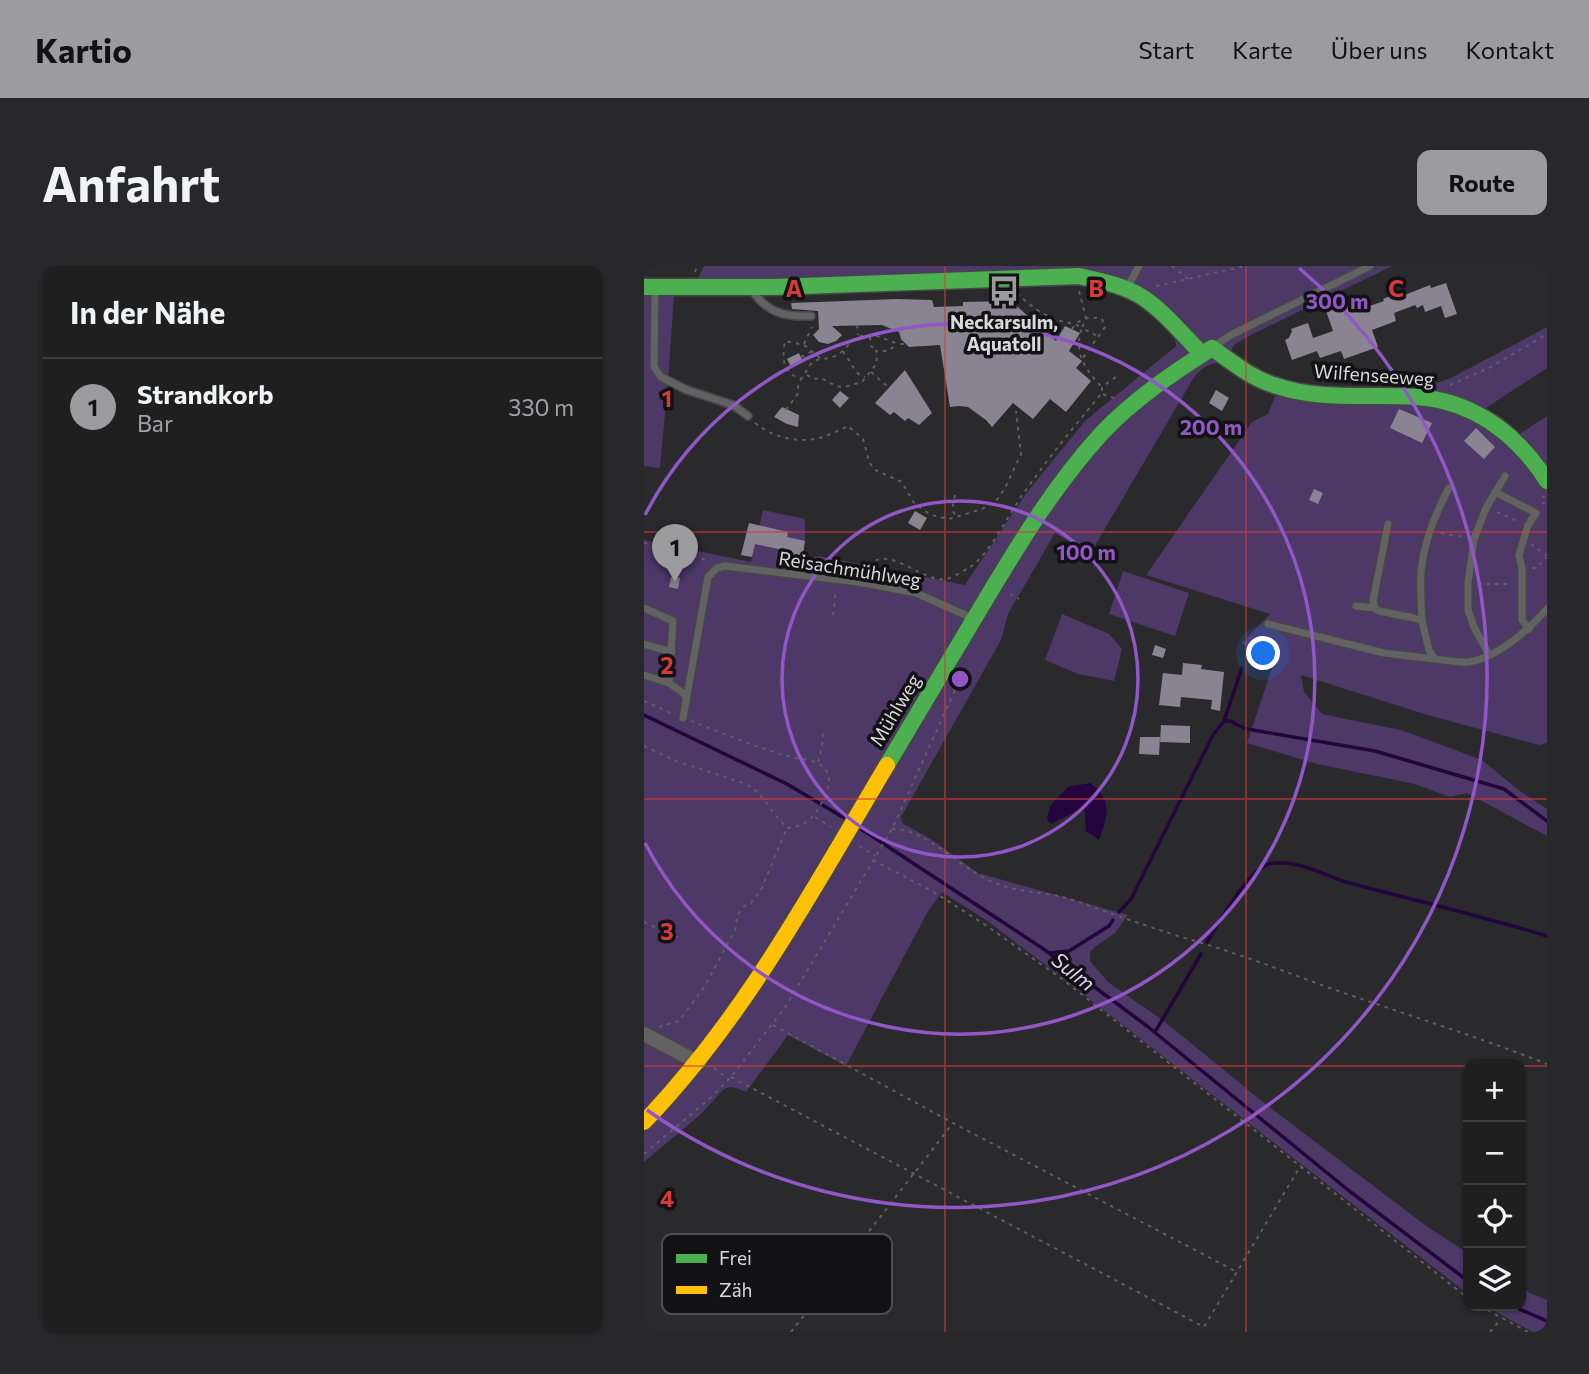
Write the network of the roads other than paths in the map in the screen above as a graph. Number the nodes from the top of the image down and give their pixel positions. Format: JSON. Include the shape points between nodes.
{"nodes":[{"id":1,"x":1139,"y":266,"type":"edge"},
{"id":2,"x":1370,"y":266,"type":"edge"},
{"id":3,"x":750,"y":287,"type":"junction"},
{"id":4,"x":650,"y":288,"type":"edge"},
{"id":5,"x":1134,"y":292,"type":"junction"},
{"id":6,"x":811,"y":316,"type":"dead end"},
{"id":7,"x":1207,"y":351,"type":"junction"},
{"id":8,"x":748,"y":416,"type":"road end"},
{"id":9,"x":1505,"y":476,"type":"dead end"},
{"id":10,"x":1544,"y":485,"type":"edge"},
{"id":11,"x":1448,"y":488,"type":"dead end"},
{"id":12,"x":1495,"y":492,"type":"junction"},
{"id":13,"x":1388,"y":524,"type":"dead end"},
{"id":14,"x":1356,"y":606,"type":"dead end"},
{"id":15,"x":644,"y":608,"type":"edge"},
{"id":16,"x":1375,"y":608,"type":"junction"},
{"id":17,"x":1547,"y":609,"type":"edge"},
{"id":18,"x":974,"y":618,"type":"junction"},
{"id":19,"x":1422,"y":621,"type":"junction"},
{"id":20,"x":1268,"y":624,"type":"dead end"},
{"id":21,"x":1529,"y":629,"type":"junction"},
{"id":22,"x":644,"y":644,"type":"edge"},
{"id":23,"x":672,"y":652,"type":"junction"},
{"id":24,"x":1489,"y":655,"type":"junction"},
{"id":25,"x":1435,"y":659,"type":"junction"},
{"id":26,"x":644,"y":675,"type":"edge"},
{"id":27,"x":669,"y":684,"type":"junction"},
{"id":28,"x":687,"y":696,"type":"junction"},
{"id":29,"x":683,"y":718,"type":"road end"},
{"id":30,"x":647,"y":1031,"type":"edge"},
{"id":31,"x":700,"y":1061,"type":"junction"},
{"id":32,"x":644,"y":1122,"type":"edge"}],
"edges":[{"from":1,"to":5,"type":"lane"},
{"from":2,"to":7,"type":"lane"},
{"from":3,"to":4,"type":"street","name":"Wilfenseeweg"},
{"from":3,"to":5,"type":"street","name":"Wilfenseeweg","via":[[1079,276]]},
{"from":3,"to":6,"type":"lane","via":[[775,312]]},
{"from":4,"to":8,"type":"lane","via":[[654,367],[661,377],[733,405]]},
{"from":5,"to":7,"type":"street","name":"Wilfenseeweg"},
{"from":7,"to":10,"type":"street","name":"Wilfenseeweg","via":[[1283,389],[1333,396],[1424,398],[1469,410],[1519,444]]},
{"from":7,"to":18,"type":"street","name":"Mühlweg","via":[[1132,406],[1091,445],[1025,534]]},
{"from":9,"to":12,"type":"lane"},
{"from":11,"to":19,"type":"lane","via":[[1421,569]]},
{"from":12,"to":21,"type":"lane","via":[[1536,513],[1519,555],[1522,620]]},
{"from":12,"to":24,"type":"lane","via":[[1474,539],[1468,583],[1468,610]]},
{"from":13,"to":16,"type":"lane"},
{"from":14,"to":16,"type":"lane"},
{"from":15,"to":23,"type":"lane","via":[[673,621]]},
{"from":16,"to":19,"type":"lane"},
{"from":17,"to":21,"type":"lane"},
{"from":18,"to":28,"type":"lane","name":"Reisachmühlweg","via":[[916,593],[837,579],[717,568],[708,577]]},
{"from":18,"to":31,"type":"street","name":"Mühlweg","via":[[770,962]]},
{"from":19,"to":25,"type":"lane"},
{"from":20,"to":25,"type":"lane","via":[[1384,653]]},
{"from":21,"to":24,"type":"lane"},
{"from":22,"to":23,"type":"lane"},
{"from":23,"to":27,"type":"lane"},
{"from":24,"to":25,"type":"lane","via":[[1469,662]]},
{"from":26,"to":27,"type":"lane"},
{"from":27,"to":28,"type":"lane"},
{"from":28,"to":29,"type":"lane"},
{"from":30,"to":31,"type":"street"},
{"from":31,"to":32,"type":"street","name":"Mühlweg"}]}
